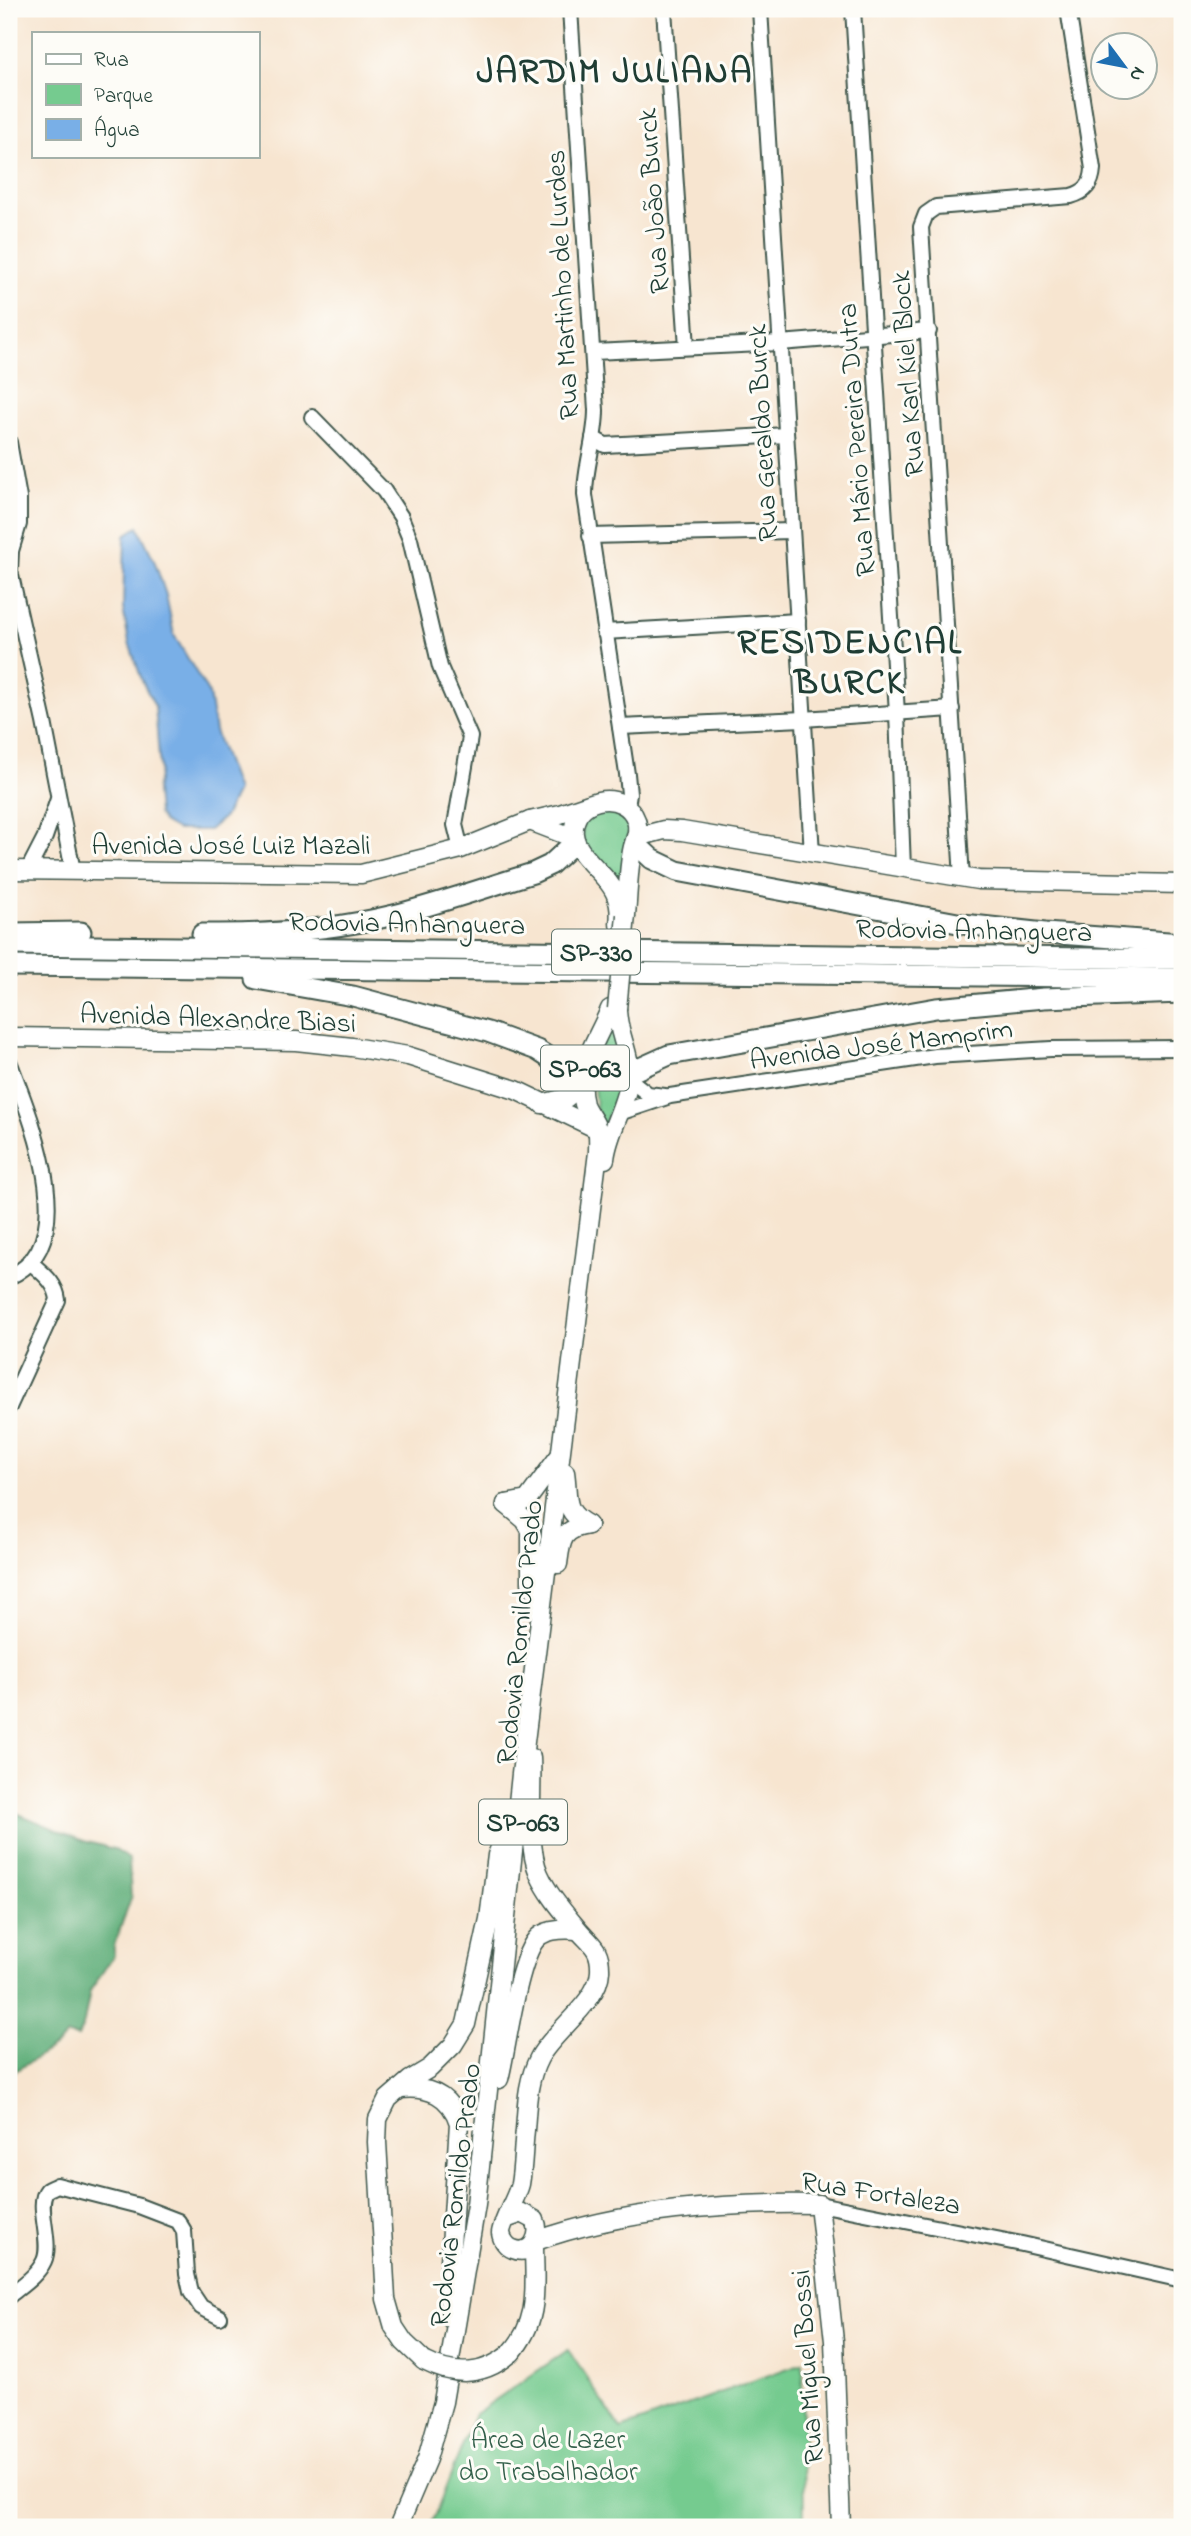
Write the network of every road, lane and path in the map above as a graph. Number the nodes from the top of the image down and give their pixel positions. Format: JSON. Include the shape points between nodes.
{"nodes":[{"id":1,"x":570,"y":9,"type":"edge"},
{"id":2,"x":664,"y":9,"type":"edge"},
{"id":3,"x":760,"y":9,"type":"edge"},
{"id":4,"x":853,"y":9,"type":"edge"},
{"id":5,"x":1068,"y":9,"type":"edge"},
{"id":6,"x":929,"y":331,"type":"junction"},
{"id":7,"x":873,"y":336,"type":"junction"},
{"id":8,"x":780,"y":342,"type":"junction"},
{"id":9,"x":687,"y":347,"type":"junction"},
{"id":10,"x":594,"y":352,"type":"junction"},
{"id":11,"x":312,"y":417,"type":"dead end"},
{"id":12,"x":786,"y":435,"type":"junction"},
{"id":13,"x":593,"y":438,"type":"junction"},
{"id":14,"x":9,"y":442,"type":"edge"},
{"id":15,"x":791,"y":531,"type":"junction"},
{"id":16,"x":590,"y":536,"type":"junction"},
{"id":17,"x":798,"y":621,"type":"junction"},
{"id":18,"x":604,"y":632,"type":"junction"},
{"id":19,"x":952,"y":709,"type":"junction"},
{"id":20,"x":897,"y":713,"type":"junction"},
{"id":21,"x":803,"y":719,"type":"junction"},
{"id":22,"x":620,"y":727,"type":"junction"},
{"id":23,"x":58,"y":797,"type":"junction"},
{"id":24,"x":589,"y":804,"type":"junction"},
{"id":25,"x":629,"y":810,"type":"junction"},
{"id":26,"x":530,"y":821,"type":"junction"},
{"id":27,"x":682,"y":831,"type":"junction"},
{"id":28,"x":575,"y":840,"type":"junction"},
{"id":29,"x":635,"y":843,"type":"junction"},
{"id":30,"x":461,"y":849,"type":"junction"},
{"id":31,"x":812,"y":853,"type":"junction"},
{"id":32,"x":903,"y":868,"type":"junction"},
{"id":33,"x":9,"y":870,"type":"edge"},
{"id":34,"x":28,"y":870,"type":"junction"},
{"id":35,"x":73,"y":871,"type":"junction"},
{"id":36,"x":962,"y":878,"type":"junction"},
{"id":37,"x":1182,"y":884,"type":"edge"},
{"id":38,"x":623,"y":920,"type":"junction"},
{"id":39,"x":9,"y":933,"type":"edge"},
{"id":40,"x":1182,"y":943,"type":"edge"},
{"id":41,"x":9,"y":945,"type":"edge"},
{"id":42,"x":1182,"y":959,"type":"edge"},
{"id":43,"x":9,"y":966,"type":"edge"},
{"id":44,"x":197,"y":969,"type":"junction"},
{"id":45,"x":1182,"y":978,"type":"edge"},
{"id":46,"x":1182,"y":993,"type":"edge"},
{"id":47,"x":613,"y":1009,"type":"junction"},
{"id":48,"x":9,"y":1037,"type":"edge"},
{"id":49,"x":1182,"y":1048,"type":"edge"},
{"id":50,"x":9,"y":1061,"type":"edge"},
{"id":51,"x":629,"y":1076,"type":"junction"},
{"id":52,"x":583,"y":1082,"type":"junction"},
{"id":53,"x":670,"y":1096,"type":"junction"},
{"id":54,"x":542,"y":1104,"type":"junction"},
{"id":55,"x":619,"y":1113,"type":"junction"},
{"id":56,"x":597,"y":1129,"type":"junction"},
{"id":57,"x":29,"y":1261,"type":"junction"},
{"id":58,"x":9,"y":1277,"type":"edge"},
{"id":59,"x":9,"y":1407,"type":"edge"},
{"id":60,"x":561,"y":1459,"type":"junction"},
{"id":61,"x":544,"y":1600,"type":"junction"},
{"id":62,"x":531,"y":1755,"type":"junction"},
{"id":63,"x":518,"y":1802,"type":"junction"},
{"id":64,"x":578,"y":1930,"type":"junction"},
{"id":65,"x":400,"y":2089,"type":"junction"},
{"id":66,"x":492,"y":2106,"type":"junction"},
{"id":67,"x":520,"y":2183,"type":"junction"},
{"id":68,"x":819,"y":2204,"type":"junction"},
{"id":69,"x":508,"y":2218,"type":"junction"},
{"id":70,"x":533,"y":2219,"type":"junction"},
{"id":71,"x":568,"y":2230,"type":"junction"},
{"id":72,"x":535,"y":2243,"type":"junction"},
{"id":73,"x":515,"y":2250,"type":"junction"},
{"id":74,"x":1182,"y":2280,"type":"edge"},
{"id":75,"x":535,"y":2295,"type":"junction"},
{"id":76,"x":9,"y":2296,"type":"edge"},
{"id":77,"x":220,"y":2317,"type":"dead end"},
{"id":78,"x":453,"y":2342,"type":"junction"},
{"id":79,"x":398,"y":2527,"type":"edge"},
{"id":80,"x":407,"y":2527,"type":"edge"},
{"id":81,"x":841,"y":2527,"type":"edge"}],
"edges":[{"from":1,"to":10,"type":"street","name":"Rua Martinho de Lurdes"},
{"from":2,"to":9,"type":"street","name":"Rua João Burck"},
{"from":3,"to":8,"type":"street","name":"Rua Geraldo Burck"},
{"from":4,"to":7,"type":"street","name":"Rua Mário Pereira Dutra"},
{"from":5,"to":6,"type":"street","name":"Rua Karl Kiel Block","via":[[1093,169],[1090,184],[1071,196],[930,209],[921,237]]},
{"from":6,"to":7,"type":"street"},
{"from":6,"to":19,"type":"street","name":"Rua Karl Kiel Block"},
{"from":7,"to":8,"type":"street"},
{"from":7,"to":20,"type":"street","name":"Rua Mário Pereira Dutra"},
{"from":8,"to":9,"type":"street"},
{"from":8,"to":12,"type":"street","name":"Rua Geraldo Burck"},
{"from":9,"to":10,"type":"street"},
{"from":10,"to":13,"type":"street","name":"Rua Martinho de Lurdes"},
{"from":11,"to":30,"type":"street","via":[[384,491],[410,539],[440,667],[470,737],[455,825]]},
{"from":12,"to":13,"type":"street","via":[[606,445]]},
{"from":12,"to":15,"type":"street","name":"Rua Geraldo Burck"},
{"from":13,"to":16,"type":"street","name":"Rua Martinho de Lurdes","via":[[585,475]]},
{"from":14,"to":23,"type":"street","via":[[19,498],[10,571]]},
{"from":15,"to":16,"type":"street"},
{"from":15,"to":17,"type":"street","name":"Rua Geraldo Burck"},
{"from":16,"to":18,"type":"street","name":"Rua Martinho de Lurdes"},
{"from":17,"to":18,"type":"street"},
{"from":17,"to":21,"type":"street","name":"Rua Geraldo Burck"},
{"from":18,"to":22,"type":"street","name":"Rua Martinho de Lurdes"},
{"from":19,"to":20,"type":"street"},
{"from":19,"to":36,"type":"street","name":"Rua Karl Kiel Block"},
{"from":20,"to":21,"type":"street"},
{"from":20,"to":32,"type":"street","name":"Rua Mário Pereira Dutra"},
{"from":21,"to":22,"type":"street"},
{"from":21,"to":31,"type":"street","name":"Rua Geraldo Burck"},
{"from":22,"to":25,"type":"street","name":"Rua Martinho de Lurdes"},
{"from":23,"to":34,"type":"street"},
{"from":23,"to":35,"type":"street"},
{"from":24,"to":25,"type":"main road","name":"Avenida José Luiz Mazali","via":[[615,800]]},
{"from":24,"to":26,"type":"main road","name":"Avenida José Luiz Mazali"},
{"from":24,"to":28,"type":"main road","via":[[576,818]]},
{"from":25,"to":27,"type":"main road","name":"Avenida José Luiz Mazali"},
{"from":25,"to":29,"type":"main road","via":[[636,820]]},
{"from":26,"to":28,"type":"main road"},
{"from":26,"to":30,"type":"main road","name":"Avenida José Luiz Mazali"},
{"from":27,"to":29,"type":"main road","via":[[664,830]]},
{"from":27,"to":31,"type":"main road"},
{"from":28,"to":38,"type":"main road","number":"SP-063","via":[[614,890]]},
{"from":28,"to":39,"type":"highway","via":[[550,865],[533,873],[351,923],[264,934]]},
{"from":29,"to":38,"type":"main road","number":"SP-063"},
{"from":29,"to":40,"type":"highway","via":[[652,859],[677,871],[963,924]]},
{"from":30,"to":35,"type":"main road","name":"Avenida José Luiz Mazali","via":[[360,873]]},
{"from":31,"to":32,"type":"main road"},
{"from":32,"to":36,"type":"main road"},
{"from":33,"to":34,"type":"main road","name":"Avenida José Luiz Mazali"},
{"from":34,"to":35,"type":"main road","name":"Avenida José Luiz Mazali"},
{"from":36,"to":37,"type":"main road"},
{"from":38,"to":47,"type":"main road","number":"SP-063"},
{"from":41,"to":42,"type":"highway","name":"Rodovia Anhanguera","number":"SP-330"},
{"from":43,"to":44,"type":"highway","name":"Rodovia Anhanguera","number":"SP-330"},
{"from":44,"to":45,"type":"highway","name":"Rodovia Anhanguera","number":"SP-330"},
{"from":44,"to":52,"type":"highway","via":[[353,996],[488,1032],[537,1050]]},
{"from":46,"to":51,"type":"highway","via":[[936,1008],[669,1055]]},
{"from":47,"to":51,"type":"main road","number":"SP-063"},
{"from":47,"to":52,"type":"main road","number":"SP-063","via":[[586,1059]]},
{"from":48,"to":54,"type":"main road","name":"Avenida Alexandre Biasi","via":[[296,1041],[352,1047],[408,1056],[516,1090]]},
{"from":49,"to":53,"type":"street","name":"Avenida José Mamprim","via":[[1037,1049],[935,1056]]},
{"from":50,"to":57,"type":"street","via":[[37,1139],[47,1198],[46,1227],[40,1247]]},
{"from":51,"to":53,"type":"street","name":"Avenida José Mamprim","via":[[648,1094]]},
{"from":51,"to":55,"type":"main road","number":"SP-063"},
{"from":52,"to":54,"type":"main road","via":[[566,1098]]},
{"from":52,"to":56,"type":"main road","number":"SP-063","via":[[584,1104]]},
{"from":53,"to":55,"type":"street","name":"Avenida José Mamprim"},
{"from":54,"to":56,"type":"main road","name":"Avenida Alexandre Biasi"},
{"from":55,"to":60,"type":"main road","name":"Rodovia Romildo Prado","number":"SP-063","via":[[606,1152]]},
{"from":56,"to":60,"type":"main road","name":"Rodovia Romildo Prado","number":"SP-063"},
{"from":57,"to":58,"type":"street"},
{"from":57,"to":59,"type":"street","via":[[52,1282],[58,1300]]},
{"from":60,"to":61,"type":"main road","name":"Rodovia Romildo Prado","number":"SP-063"},
{"from":60,"to":61,"type":"main road","via":[[568,1508],[588,1525],[566,1533],[557,1573]]},
{"from":60,"to":61,"type":"main road","via":[[527,1500],[506,1504],[531,1530],[531,1583]]},
{"from":61,"to":62,"type":"main road","name":"Rodovia Romildo Prado","number":"SP-063"},
{"from":61,"to":63,"type":"main road","name":"Rodovia Romildo Prado","number":"SP-063"},
{"from":62,"to":64,"type":"main road","via":[[532,1846],[539,1873]]},
{"from":62,"to":66,"type":"main road","name":"Rodovia Romildo Prado","number":"SP-063"},
{"from":63,"to":65,"type":"main road","via":[[497,1855],[489,1919],[466,2024],[430,2068]]},
{"from":63,"to":78,"type":"main road","name":"Rodovia Romildo Prado","number":"SP-063","via":[[476,2206]]},
{"from":64,"to":66,"type":"main road","via":[[540,1935],[523,1961]]},
{"from":64,"to":67,"type":"main road","via":[[594,1946],[600,1973],[591,1996],[540,2056],[529,2082]]},
{"from":65,"to":75,"type":"main road","bridge":true,"via":[[388,2099],[378,2119],[377,2142],[386,2299],[404,2343],[424,2361],[451,2371],[477,2372],[512,2353],[528,2329]]},
{"from":65,"to":78,"type":"main road","via":[[427,2088],[438,2093],[448,2101],[459,2123],[448,2292]]},
{"from":66,"to":80,"type":"main road","name":"Rodovia Romildo Prado","number":"SP-063","via":[[461,2351],[450,2403]]},
{"from":67,"to":69,"type":"main road"},
{"from":67,"to":70,"type":"main road"},
{"from":68,"to":71,"type":"main road","name":"Rua Fortaleza","via":[[719,2206]]},
{"from":68,"to":74,"type":"street","name":"Rua Fortaleza"},
{"from":68,"to":81,"type":"main road","name":"Rua Miguel Bossi","via":[[834,2341]]},
{"from":69,"to":70,"type":"main road","via":[[522,2214]]},
{"from":69,"to":73,"type":"main road","via":[[502,2236]]},
{"from":70,"to":71,"type":"main road","name":"Rua Fortaleza"},
{"from":70,"to":72,"type":"main road","via":[[538,2233]]},
{"from":71,"to":72,"type":"main road","name":"Rua Fortaleza"},
{"from":72,"to":73,"type":"main road"},
{"from":72,"to":75,"type":"main road"},
{"from":73,"to":75,"type":"main road"},
{"from":76,"to":77,"type":"street","via":[[44,2262],[48,2251],[44,2200],[47,2191],[57,2185],[178,2221],[184,2231],[191,2292],[201,2307]]},
{"from":78,"to":79,"type":"main road","name":"Rodovia Romildo Prado","number":"SP-063","via":[[427,2459]]}]}
